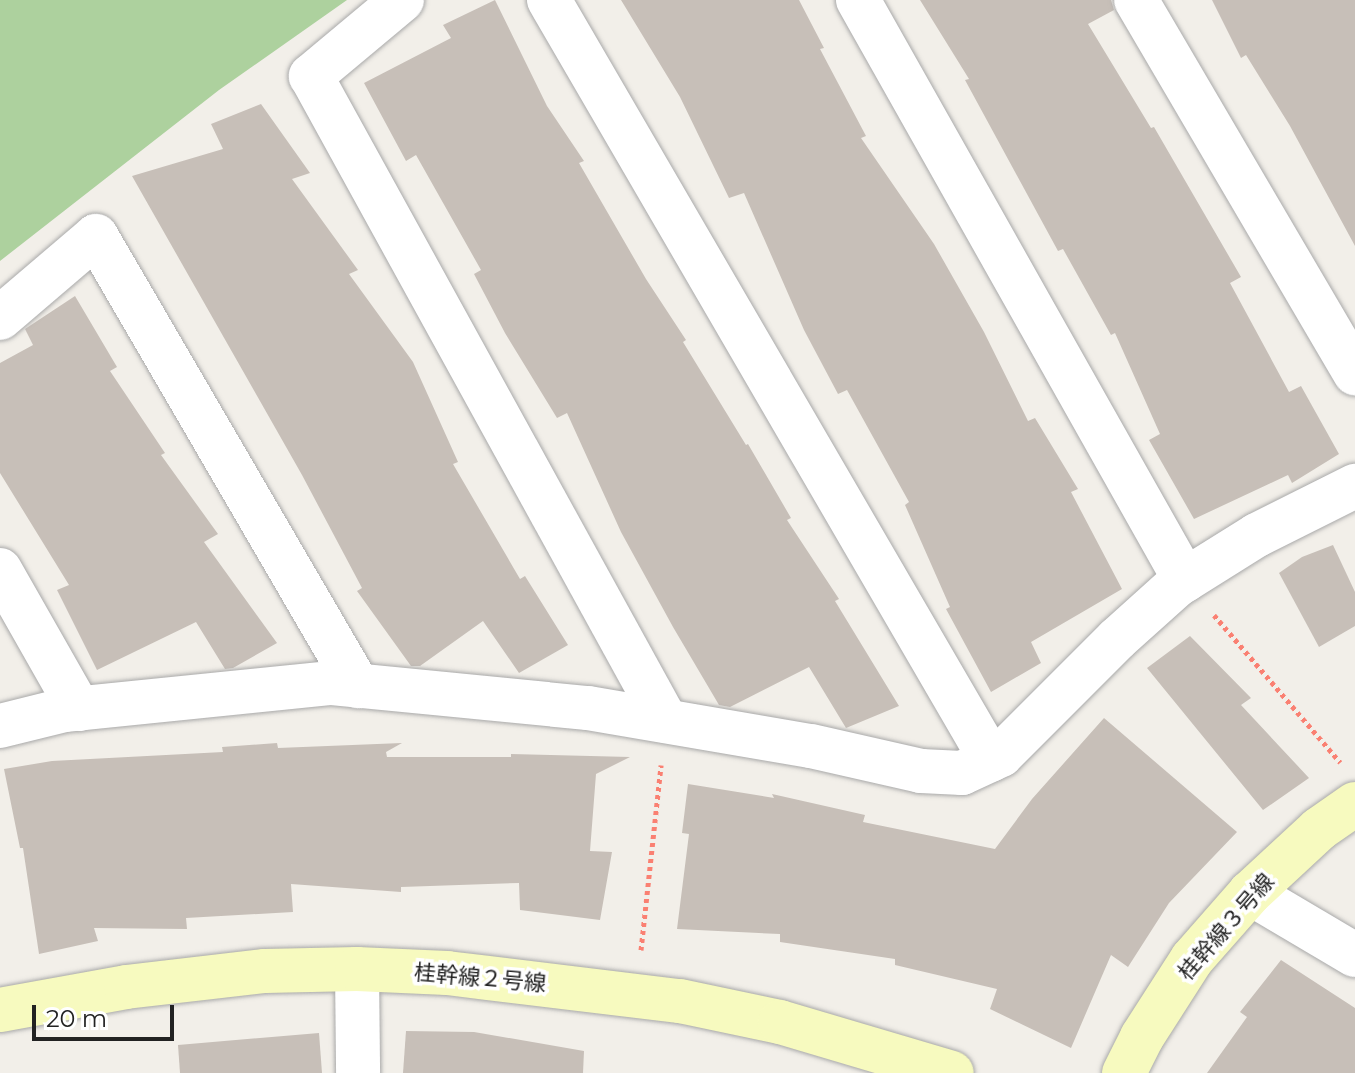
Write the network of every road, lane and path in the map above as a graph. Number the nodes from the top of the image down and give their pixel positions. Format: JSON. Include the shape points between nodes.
{"nodes":[{"id":1,"x":402,"y":0,"type":"edge"},
{"id":2,"x":549,"y":0,"type":"edge"},
{"id":3,"x":858,"y":0,"type":"edge"},
{"id":4,"x":1136,"y":0,"type":"edge"},
{"id":5,"x":0,"y":318,"type":"edge"},
{"id":6,"x":1355,"y":373,"type":"edge"},
{"id":7,"x":1355,"y":486,"type":"edge"},
{"id":8,"x":0,"y":570,"type":"edge"},
{"id":9,"x":1185,"y":580,"type":"junction"},
{"id":10,"x":358,"y":686,"type":"junction"},
{"id":11,"x":79,"y":709,"type":"junction"},
{"id":12,"x":666,"y":721,"type":"junction"},
{"id":13,"x":0,"y":726,"type":"edge"},
{"id":14,"x":991,"y":760,"type":"junction"},
{"id":15,"x":1350,"y":786,"type":"edge"},
{"id":16,"x":1250,"y":893,"type":"junction"},
{"id":17,"x":1355,"y":955,"type":"edge"},
{"id":18,"x":357,"y":969,"type":"junction"},
{"id":19,"x":636,"y":995,"type":"junction"},
{"id":20,"x":0,"y":1010,"type":"edge"},
{"id":21,"x":358,"y":1073,"type":"edge"},
{"id":22,"x":952,"y":1073,"type":"edge"},
{"id":23,"x":1124,"y":1073,"type":"edge"}],
"edges":[{"from":1,"to":12,"type":"street","via":[[311,76]]},
{"from":2,"to":14,"type":"street"},
{"from":3,"to":9,"type":"street"},
{"from":4,"to":6,"type":"street"},
{"from":5,"to":10,"type":"street","via":[[96,236]]},
{"from":7,"to":9,"type":"street","via":[[1257,535]]},
{"from":8,"to":11,"type":"street"},
{"from":9,"to":14,"type":"street"},
{"from":9,"to":15,"type":"path"},
{"from":10,"to":11,"type":"street","via":[[332,683]]},
{"from":10,"to":12,"type":"street","via":[[588,708]]},
{"from":11,"to":13,"type":"street"},
{"from":12,"to":14,"type":"street","via":[[921,771],[962,773]]},
{"from":12,"to":19,"type":"path"},
{"from":15,"to":16,"type":"street","name":"桂幹線３号線","via":[[1319,829]]},
{"from":16,"to":17,"type":"street"},
{"from":16,"to":23,"type":"street","name":"桂幹線３号線","via":[[1192,959]]},
{"from":18,"to":19,"type":"street","name":"桂幹線２号線","via":[[447,973]]},
{"from":18,"to":20,"type":"street","name":"桂幹線２号線","via":[[265,971]]},
{"from":18,"to":21,"type":"street"},
{"from":19,"to":22,"type":"street","name":"桂幹線２号線","via":[[780,1022]]}]}
